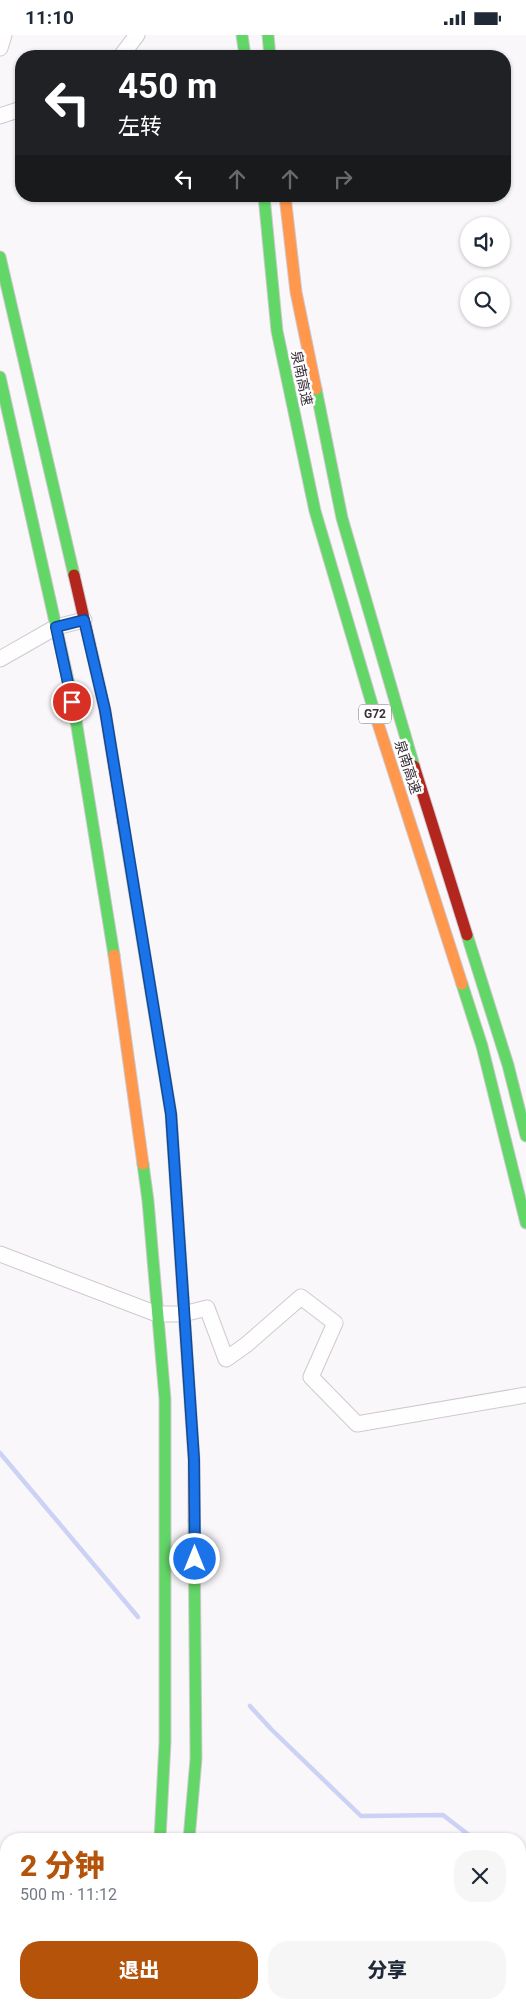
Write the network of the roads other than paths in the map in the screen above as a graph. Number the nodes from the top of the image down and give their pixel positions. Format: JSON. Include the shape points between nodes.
{"nodes":[{"id":1,"x":4,"y":35,"type":"edge"},
{"id":2,"x":137,"y":35,"type":"edge"},
{"id":3,"x":242,"y":35,"type":"edge"},
{"id":4,"x":250,"y":35,"type":"edge"},
{"id":5,"x":268,"y":35,"type":"edge"},
{"id":6,"x":0,"y":48,"type":"edge"},
{"id":7,"x":125,"y":50,"type":"edge"},
{"id":8,"x":244,"y":50,"type":"edge"},
{"id":9,"x":251,"y":50,"type":"edge"},
{"id":10,"x":269,"y":50,"type":"edge"},
{"id":11,"x":15,"y":111,"type":"edge"},
{"id":12,"x":0,"y":116,"type":"edge"},
{"id":13,"x":265,"y":202,"type":"edge"},
{"id":14,"x":286,"y":202,"type":"edge"},
{"id":15,"x":0,"y":257,"type":"edge"},
{"id":16,"x":0,"y":377,"type":"edge"},
{"id":17,"x":84,"y":620,"type":"junction"},
{"id":18,"x":56,"y":627,"type":"junction"},
{"id":19,"x":0,"y":659,"type":"edge"},
{"id":20,"x":526,"y":1136,"type":"edge"},
{"id":21,"x":526,"y":1223,"type":"edge"},
{"id":22,"x":0,"y":1254,"type":"edge"},
{"id":23,"x":183,"y":1314,"type":"junction"},
{"id":24,"x":157,"y":1315,"type":"junction"},
{"id":25,"x":526,"y":1395,"type":"edge"},
{"id":26,"x":160,"y":1833,"type":"edge"},
{"id":27,"x":190,"y":1833,"type":"edge"}],
"edges":[{"from":1,"to":6,"type":"street"},
{"from":2,"to":7,"type":"street"},
{"from":3,"to":8,"type":"main road"},
{"from":4,"to":9,"type":"main road"},
{"from":5,"to":10,"type":"main road"},
{"from":11,"to":12,"type":"street"},
{"from":13,"to":21,"type":"main road","name":"泉南高速","number":"G72","via":[[277,331],[315,511],[376,719],[482,1046]]},
{"from":14,"to":20,"type":"main road","name":"泉南高速","number":"G72","via":[[296,292],[342,518],[406,739],[508,1065]]},
{"from":15,"to":17,"type":"main road"},
{"from":16,"to":18,"type":"main road"},
{"from":17,"to":18,"type":"street"},
{"from":17,"to":23,"type":"main road","via":[[105,710],[171,1114]]},
{"from":18,"to":19,"type":"street"},
{"from":18,"to":24,"type":"main road","via":[[106,903],[148,1201]]},
{"from":22,"to":24,"type":"street"},
{"from":23,"to":24,"type":"street"},
{"from":23,"to":25,"type":"street","via":[[207,1308],[226,1359],[301,1297],[335,1323],[311,1377],[357,1424]]},
{"from":23,"to":27,"type":"main road","via":[[194,1459],[196,1759]]},
{"from":24,"to":26,"type":"main road","via":[[165,1419],[165,1742]]}]}
